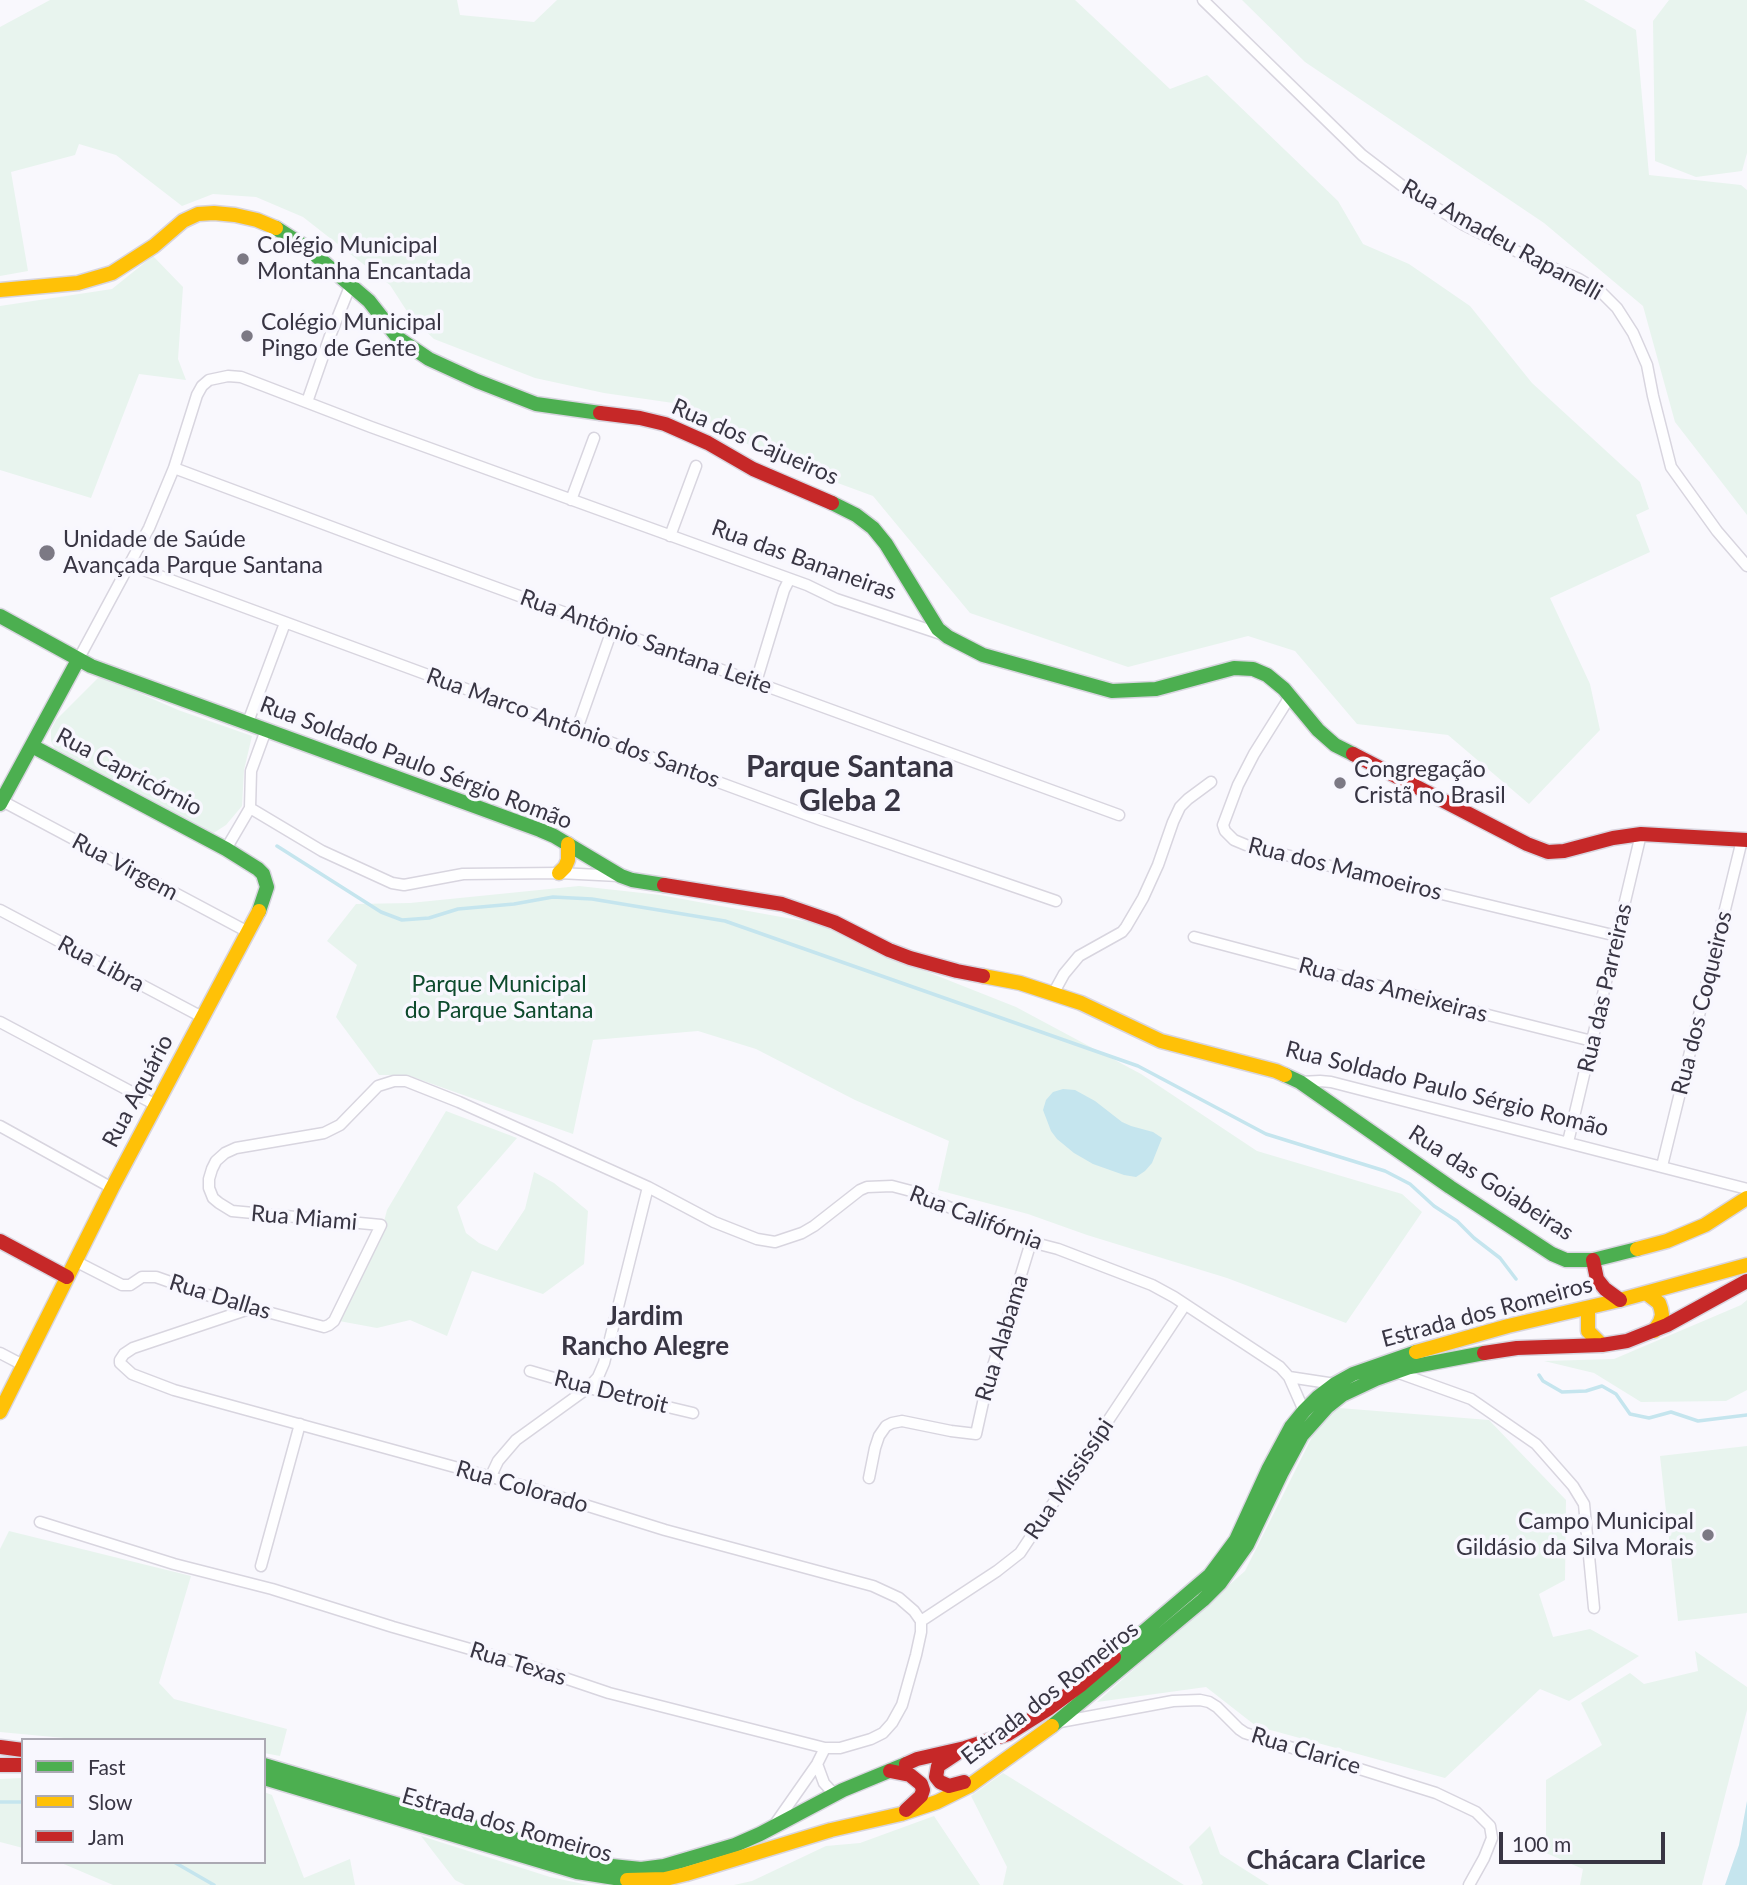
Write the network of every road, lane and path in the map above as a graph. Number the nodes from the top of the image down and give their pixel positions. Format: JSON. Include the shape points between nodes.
{"nodes":[{"id":1,"x":1203,"y":0,"type":"edge"},
{"id":2,"x":351,"y":284,"type":"junction"},
{"id":3,"x":0,"y":290,"type":"edge"},
{"id":4,"x":307,"y":402,"type":"junction"},
{"id":5,"x":594,"y":438,"type":"dead end"},
{"id":6,"x":696,"y":466,"type":"dead end"},
{"id":7,"x":174,"y":468,"type":"junction"},
{"id":8,"x":571,"y":500,"type":"junction"},
{"id":9,"x":670,"y":536,"type":"junction"},
{"id":10,"x":130,"y":565,"type":"junction"},
{"id":11,"x":1747,"y":566,"type":"edge"},
{"id":12,"x":789,"y":580,"type":"junction"},
{"id":13,"x":0,"y":616,"type":"edge"},
{"id":14,"x":285,"y":623,"type":"junction"},
{"id":15,"x":612,"y":630,"type":"junction"},
{"id":16,"x":948,"y":637,"type":"junction"},
{"id":17,"x":78,"y":660,"type":"junction"},
{"id":18,"x":756,"y":682,"type":"junction"},
{"id":19,"x":1291,"y":695,"type":"junction"},
{"id":20,"x":248,"y":722,"type":"junction"},
{"id":21,"x":577,"y":729,"type":"junction"},
{"id":22,"x":266,"y":730,"type":"junction"},
{"id":23,"x":32,"y":746,"type":"junction"},
{"id":24,"x":1210,"y":782,"type":"dead end"},
{"id":25,"x":1,"y":803,"type":"edge"},
{"id":26,"x":250,"y":808,"type":"junction"},
{"id":27,"x":1119,"y":815,"type":"dead end"},
{"id":28,"x":1641,"y":834,"type":"junction"},
{"id":29,"x":1745,"y":840,"type":"edge"},
{"id":30,"x":568,"y":844,"type":"junction"},
{"id":31,"x":226,"y":849,"type":"junction"},
{"id":32,"x":559,"y":873,"type":"junction"},
{"id":33,"x":621,"y":876,"type":"junction"},
{"id":34,"x":1056,"y":901,"type":"dead end"},
{"id":35,"x":0,"y":910,"type":"edge"},
{"id":36,"x":248,"y":932,"type":"junction"},
{"id":37,"x":1617,"y":936,"type":"junction"},
{"id":38,"x":1194,"y":937,"type":"dead end"},
{"id":39,"x":1054,"y":994,"type":"junction"},
{"id":40,"x":202,"y":1017,"type":"junction"},
{"id":41,"x":0,"y":1022,"type":"edge"},
{"id":42,"x":1592,"y":1041,"type":"junction"},
{"id":43,"x":1300,"y":1082,"type":"junction"},
{"id":44,"x":1331,"y":1082,"type":"junction"},
{"id":45,"x":386,"y":1083,"type":"joint"},
{"id":46,"x":156,"y":1104,"type":"junction"},
{"id":47,"x":1332,"y":1104,"type":"junction"},
{"id":48,"x":0,"y":1126,"type":"edge"},
{"id":49,"x":1568,"y":1142,"type":"junction"},
{"id":50,"x":1662,"y":1166,"type":"junction"},
{"id":51,"x":648,"y":1187,"type":"junction"},
{"id":52,"x":112,"y":1188,"type":"junction"},
{"id":53,"x":1747,"y":1189,"type":"edge"},
{"id":54,"x":1747,"y":1198,"type":"edge"},
{"id":55,"x":0,"y":1241,"type":"edge"},
{"id":56,"x":1031,"y":1242,"type":"junction"},
{"id":57,"x":1592,"y":1260,"type":"junction"},
{"id":58,"x":75,"y":1261,"type":"junction"},
{"id":59,"x":1747,"y":1265,"type":"edge"},
{"id":60,"x":68,"y":1277,"type":"junction"},
{"id":61,"x":1597,"y":1279,"type":"junction"},
{"id":62,"x":1747,"y":1281,"type":"edge"},
{"id":63,"x":1646,"y":1293,"type":"junction"},
{"id":64,"x":1620,"y":1300,"type":"junction"},
{"id":65,"x":1185,"y":1305,"type":"junction"},
{"id":66,"x":252,"y":1308,"type":"junction"},
{"id":67,"x":1588,"y":1308,"type":"junction"},
{"id":68,"x":329,"y":1325,"type":"joint"},
{"id":69,"x":1654,"y":1331,"type":"junction"},
{"id":70,"x":1602,"y":1345,"type":"junction"},
{"id":71,"x":0,"y":1353,"type":"edge"},
{"id":72,"x":23,"y":1365,"type":"junction"},
{"id":73,"x":530,"y":1371,"type":"dead end"},
{"id":74,"x":1395,"y":1372,"type":"junction"},
{"id":75,"x":1289,"y":1377,"type":"junction"},
{"id":76,"x":1335,"y":1384,"type":"junction"},
{"id":77,"x":589,"y":1388,"type":"junction"},
{"id":78,"x":1304,"y":1411,"type":"junction"},
{"id":79,"x":0,"y":1412,"type":"edge"},
{"id":80,"x":693,"y":1413,"type":"dead end"},
{"id":81,"x":300,"y":1424,"type":"junction"},
{"id":82,"x":490,"y":1478,"type":"junction"},
{"id":83,"x":869,"y":1478,"type":"dead end"},
{"id":84,"x":40,"y":1522,"type":"dead end"},
{"id":85,"x":261,"y":1566,"type":"dead end"},
{"id":86,"x":1594,"y":1608,"type":"dead end"},
{"id":87,"x":921,"y":1621,"type":"junction"},
{"id":88,"x":1057,"y":1722,"type":"junction"},
{"id":89,"x":0,"y":1748,"type":"edge"},
{"id":90,"x":825,"y":1748,"type":"junction"},
{"id":91,"x":965,"y":1748,"type":"junction"},
{"id":92,"x":21,"y":1750,"type":"edge"},
{"id":93,"x":817,"y":1764,"type":"junction"},
{"id":94,"x":0,"y":1765,"type":"edge"},
{"id":95,"x":21,"y":1765,"type":"edge"},
{"id":96,"x":266,"y":1766,"type":"edge"},
{"id":97,"x":887,"y":1771,"type":"junction"},
{"id":98,"x":983,"y":1776,"type":"junction"},
{"id":99,"x":266,"y":1780,"type":"edge"},
{"id":100,"x":834,"y":1794,"type":"junction"},
{"id":101,"x":901,"y":1814,"type":"junction"},
{"id":102,"x":773,"y":1827,"type":"junction"},
{"id":103,"x":1469,"y":1885,"type":"edge"}],
"edges":[{"from":1,"to":11,"type":"street","name":"Rua Amadeu Rapanelli","via":[[1362,155],[1409,191],[1464,225],[1580,279],[1617,308],[1647,365],[1671,467]]},
{"from":2,"to":3,"type":"street","name":"Rua dos Cajueiros","via":[[284,232],[257,220],[214,213],[190,217],[123,267],[97,278]]},
{"from":2,"to":4,"type":"street"},
{"from":2,"to":16,"type":"street","name":"Rua dos Cajueiros","via":[[398,338],[446,368],[536,404],[665,424],[856,515],[886,544]]},
{"from":4,"to":7,"type":"street","name":"Rua das Bananeiras","via":[[241,377],[209,380],[197,395]]},
{"from":4,"to":8,"type":"street","name":"Rua das Bananeiras"},
{"from":5,"to":8,"type":"street"},
{"from":6,"to":9,"type":"street"},
{"from":7,"to":10,"type":"street","name":"Rua das Bananeiras"},
{"from":7,"to":15,"type":"street","name":"Rua Antônio Santana Leite"},
{"from":8,"to":9,"type":"street","name":"Rua das Bananeiras"},
{"from":9,"to":12,"type":"street","name":"Rua das Bananeiras"},
{"from":10,"to":14,"type":"street","name":"Rua Marco Antônio dos Santos"},
{"from":10,"to":17,"type":"street","name":"Rua das Bananeiras"},
{"from":12,"to":16,"type":"street","name":"Rua das Bananeiras"},
{"from":12,"to":18,"type":"street"},
{"from":13,"to":17,"type":"street","name":"Rua Soldado Paulo Sérgio Romão"},
{"from":14,"to":20,"type":"street"},
{"from":14,"to":21,"type":"street","name":"Rua Marco Antônio dos Santos"},
{"from":15,"to":18,"type":"street","name":"Rua Antônio Santana Leite"},
{"from":15,"to":21,"type":"street"},
{"from":16,"to":19,"type":"street","name":"Rua das Bananeiras","via":[[983,655],[1112,691],[1156,689],[1242,667],[1267,675]]},
{"from":17,"to":20,"type":"street","name":"Rua Soldado Paulo Sérgio Romão"},
{"from":17,"to":23,"type":"street","name":"Rua das Bananeiras"},
{"from":18,"to":27,"type":"street","name":"Rua Antônio Santana Leite"},
{"from":19,"to":28,"type":"street","name":"Rua das Bananeiras","via":[[1335,745],[1537,849],[1556,852]]},
{"from":19,"to":37,"type":"street","name":"Rua dos Mamoeiros","via":[[1238,785],[1223,825],[1234,840]]},
{"from":20,"to":22,"type":"street","name":"Rua Soldado Paulo Sérgio Romão"},
{"from":21,"to":34,"type":"street","name":"Rua Marco Antônio dos Santos"},
{"from":22,"to":26,"type":"street","via":[[251,771]]},
{"from":22,"to":30,"type":"street","name":"Rua Soldado Paulo Sérgio Romão"},
{"from":23,"to":25,"type":"street","name":"Rua Capricórnio"},
{"from":23,"to":31,"type":"street","name":"Rua Capricórnio"},
{"from":24,"to":39,"type":"street","via":[[1180,807],[1158,865],[1126,927],[1079,956]]},
{"from":25,"to":36,"type":"street","name":"Rua Virgem"},
{"from":26,"to":31,"type":"street"},
{"from":26,"to":32,"type":"street","via":[[322,851],[392,883],[463,874]]},
{"from":28,"to":29,"type":"street","name":"Rua das Bananeiras"},
{"from":28,"to":37,"type":"street","name":"Rua das Parreiras"},
{"from":29,"to":50,"type":"street","name":"Rua dos Coqueiros"},
{"from":30,"to":32,"type":"street","via":[[568,859]]},
{"from":30,"to":33,"type":"street","name":"Rua Soldado Paulo Sérgio Romão"},
{"from":31,"to":36,"type":"street","name":"Rua Aquário","via":[[258,869],[267,887]]},
{"from":32,"to":33,"type":"street"},
{"from":33,"to":39,"type":"street","name":"Rua Soldado Paulo Sérgio Romão","via":[[782,904],[834,922],[910,958]]},
{"from":35,"to":40,"type":"street","name":"Rua Libra"},
{"from":36,"to":40,"type":"street","name":"Rua Aquário"},
{"from":37,"to":42,"type":"street","name":"Rua das Parreiras"},
{"from":38,"to":42,"type":"street","name":"Rua das Ameixeiras"},
{"from":39,"to":43,"type":"street","name":"Rua Soldado Paulo Sérgio Romão","via":[[1161,1041],[1276,1071]]},
{"from":40,"to":46,"type":"street","name":"Rua Aquário"},
{"from":41,"to":46,"type":"street"},
{"from":42,"to":49,"type":"street","name":"Rua das Parreiras"},
{"from":43,"to":44,"type":"street","name":"Rua Soldado Paulo Sérgio Romão"},
{"from":43,"to":47,"type":"street","name":"Rua das Goiabeiras"},
{"from":44,"to":47,"type":"street"},
{"from":44,"to":49,"type":"street","name":"Rua Soldado Paulo Sérgio Romão"},
{"from":45,"to":51,"type":"street","name":"Rua Califórnia","via":[[406,1081]]},
{"from":45,"to":68,"type":"street","name":"Rua Miami","via":[[340,1125],[324,1133],[225,1153],[209,1179],[214,1198],[238,1213],[381,1225]]},
{"from":46,"to":52,"type":"street","name":"Rua Aquário"},
{"from":47,"to":57,"type":"street","name":"Rua das Goiabeiras","via":[[1542,1248],[1566,1260]]},
{"from":48,"to":52,"type":"street"},
{"from":49,"to":50,"type":"street","name":"Rua Soldado Paulo Sérgio Romão"},
{"from":50,"to":53,"type":"street","name":"Rua Soldado Paulo Sérgio Romão"},
{"from":51,"to":56,"type":"street","name":"Rua Califórnia","via":[[714,1222],[767,1241],[802,1233],[860,1190],[891,1186]]},
{"from":51,"to":77,"type":"street","via":[[604,1363]]},
{"from":52,"to":58,"type":"street","name":"Rua Aquário"},
{"from":54,"to":57,"type":"street","name":"Rua das Goiabeiras","via":[[1686,1234]]},
{"from":55,"to":60,"type":"street"},
{"from":56,"to":65,"type":"street","name":"Rua Califórnia","via":[[1152,1286]]},
{"from":56,"to":83,"type":"street","name":"Rua Alabama","via":[[976,1434],[892,1423],[879,1436]]},
{"from":57,"to":61,"type":"street"},
{"from":58,"to":60,"type":"street","name":"Rua Aquário"},
{"from":58,"to":66,"type":"street","name":"Rua Dallas","via":[[122,1285],[156,1277]]},
{"from":59,"to":63,"type":"street","name":"Estrada dos Romeiros"},
{"from":60,"to":72,"type":"street","name":"Rua Aquário"},
{"from":61,"to":64,"type":"street"},
{"from":61,"to":67,"type":"street"},
{"from":62,"to":69,"type":"street","name":"Estrada dos Romeiros"},
{"from":63,"to":64,"type":"street","name":"Estrada dos Romeiros"},
{"from":63,"to":69,"type":"street","via":[[1661,1309]]},
{"from":64,"to":67,"type":"street","name":"Estrada dos Romeiros"},
{"from":65,"to":75,"type":"street","name":"Rua Califórnia"},
{"from":65,"to":87,"type":"street","name":"Rua Mississípi","via":[[1020,1553]]},
{"from":66,"to":68,"type":"street","name":"Rua Dallas"},
{"from":66,"to":81,"type":"street","name":"Rua Colorado","via":[[134,1348],[120,1360],[122,1367],[173,1390]]},
{"from":67,"to":70,"type":"street","via":[[1588,1331]]},
{"from":67,"to":76,"type":"street","name":"Estrada dos Romeiros","via":[[1508,1325],[1407,1355]]},
{"from":69,"to":70,"type":"street","name":"Estrada dos Romeiros"},
{"from":70,"to":74,"type":"street","name":"Estrada dos Romeiros","via":[[1509,1349]]},
{"from":71,"to":72,"type":"street"},
{"from":72,"to":79,"type":"street","name":"Rua Aquário"},
{"from":73,"to":77,"type":"street","name":"Rua Detroit"},
{"from":74,"to":86,"type":"street","via":[[1471,1399],[1536,1444],[1573,1486],[1584,1504]]},
{"from":74,"to":88,"type":"street","name":"Estrada dos Romeiros","via":[[1342,1395],[1313,1420],[1292,1451],[1247,1545],[1220,1583]]},
{"from":75,"to":76,"type":"street"},
{"from":75,"to":78,"type":"street","name":"Rua Califórnia"},
{"from":76,"to":78,"type":"street","name":"Estrada dos Romeiros"},
{"from":77,"to":80,"type":"street","name":"Rua Detroit"},
{"from":77,"to":82,"type":"street","via":[[516,1440]]},
{"from":78,"to":91,"type":"street","name":"Estrada dos Romeiros","via":[[1281,1445],[1236,1540],[1210,1575],[1048,1709],[1008,1734]]},
{"from":81,"to":82,"type":"street","name":"Rua Colorado"},
{"from":81,"to":85,"type":"street"},
{"from":82,"to":87,"type":"street","name":"Rua Colorado","via":[[873,1586],[899,1598]]},
{"from":84,"to":90,"type":"street","name":"Rua Texas","via":[[174,1564],[272,1588],[609,1693]]},
{"from":87,"to":90,"type":"street","name":"Rua Texas","via":[[902,1705],[892,1723],[871,1739]]},
{"from":88,"to":98,"type":"street","name":"Estrada dos Romeiros"},
{"from":88,"to":103,"type":"street","name":"Rua Clarice","via":[[1173,1701],[1209,1702],[1245,1733],[1436,1793],[1476,1811],[1490,1826],[1492,1838]]},
{"from":89,"to":92,"type":"street"},
{"from":90,"to":93,"type":"street"},
{"from":91,"to":97,"type":"street","name":"Estrada dos Romeiros"},
{"from":91,"to":98,"type":"street","via":[[938,1766],[936,1777],[949,1786]]},
{"from":93,"to":100,"type":"street"},
{"from":93,"to":102,"type":"street"},
{"from":94,"to":95,"type":"street"},
{"from":96,"to":102,"type":"street","name":"Estrada dos Romeiros","via":[[621,1868],[664,1866]]},
{"from":97,"to":100,"type":"street","name":"Estrada dos Romeiros"},
{"from":97,"to":101,"type":"street","via":[[911,1775],[923,1790]]},
{"from":98,"to":101,"type":"street","name":"Estrada dos Romeiros","via":[[937,1802]]},
{"from":99,"to":101,"type":"street","name":"Estrada dos Romeiros","via":[[620,1880],[665,1879]]},
{"from":100,"to":102,"type":"street","name":"Estrada dos Romeiros"}]}
